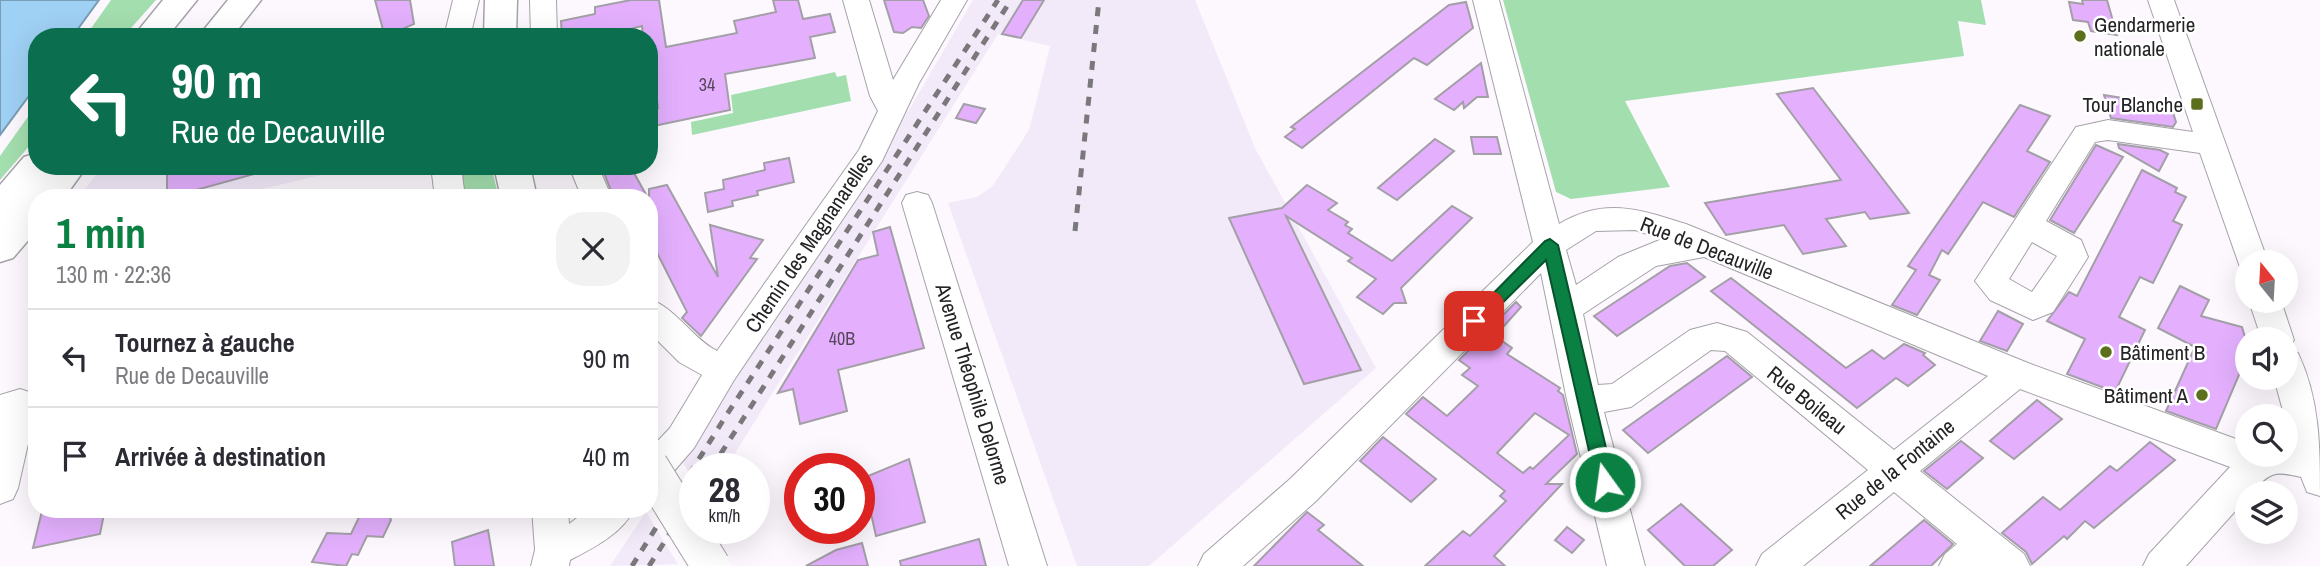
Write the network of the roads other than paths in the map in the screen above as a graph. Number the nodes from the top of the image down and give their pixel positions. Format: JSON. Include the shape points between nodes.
{"nodes":[{"id":1,"x":181,"y":0,"type":"edge"},
{"id":2,"x":209,"y":0,"type":"edge"},
{"id":3,"x":245,"y":0,"type":"edge"},
{"id":4,"x":466,"y":0,"type":"edge"},
{"id":5,"x":500,"y":0,"type":"edge"},
{"id":6,"x":543,"y":0,"type":"edge"},
{"id":7,"x":856,"y":0,"type":"edge"},
{"id":8,"x":954,"y":0,"type":"edge"},
{"id":9,"x":1486,"y":0,"type":"edge"},
{"id":10,"x":2161,"y":0,"type":"edge"},
{"id":11,"x":157,"y":28,"type":"edge"},
{"id":12,"x":186,"y":28,"type":"edge"},
{"id":13,"x":222,"y":28,"type":"edge"},
{"id":14,"x":459,"y":28,"type":"edge"},
{"id":15,"x":499,"y":28,"type":"edge"},
{"id":16,"x":544,"y":28,"type":"edge"},
{"id":17,"x":891,"y":110,"type":"junction"},
{"id":18,"x":2212,"y":145,"type":"junction"},
{"id":19,"x":28,"y":194,"type":"edge"},
{"id":20,"x":917,"y":203,"type":"dead end"},
{"id":21,"x":0,"y":209,"type":"edge"},
{"id":22,"x":28,"y":212,"type":"edge"},
{"id":23,"x":2027,"y":225,"type":"dead end"},
{"id":24,"x":1550,"y":245,"type":"junction"},
{"id":25,"x":1708,"y":246,"type":"junction"},
{"id":26,"x":0,"y":248,"type":"edge"},
{"id":27,"x":2248,"y":250,"type":"edge"},
{"id":28,"x":1566,"y":309,"type":"junction"},
{"id":29,"x":658,"y":321,"type":"edge"},
{"id":30,"x":722,"y":370,"type":"junction"},
{"id":31,"x":2016,"y":373,"type":"junction"},
{"id":32,"x":2294,"y":390,"type":"edge"},
{"id":33,"x":1584,"y":400,"type":"junction"},
{"id":34,"x":0,"y":409,"type":"edge"},
{"id":35,"x":2235,"y":454,"type":"edge"},
{"id":36,"x":2298,"y":464,"type":"edge"},
{"id":37,"x":658,"y":465,"type":"edge"},
{"id":38,"x":2252,"y":467,"type":"edge"},
{"id":39,"x":1894,"y":471,"type":"junction"},
{"id":40,"x":2318,"y":473,"type":"edge"},
{"id":41,"x":658,"y":481,"type":"edge"},
{"id":42,"x":0,"y":488,"type":"edge"},
{"id":43,"x":550,"y":518,"type":"edge"},
{"id":44,"x":605,"y":518,"type":"edge"},
{"id":45,"x":551,"y":558,"type":"edge"},
{"id":46,"x":1984,"y":559,"type":"edge"},
{"id":47,"x":1620,"y":562,"type":"edge"},
{"id":48,"x":711,"y":566,"type":"edge"},
{"id":49,"x":1028,"y":566,"type":"edge"},
{"id":50,"x":1217,"y":566,"type":"edge"},
{"id":51,"x":1775,"y":566,"type":"edge"},
{"id":52,"x":2162,"y":566,"type":"edge"}],
"edges":[{"from":1,"to":11,"type":"main road"},
{"from":2,"to":12,"type":"main road"},
{"from":3,"to":13,"type":"main road"},
{"from":4,"to":14,"type":"street"},
{"from":5,"to":15,"type":"main road"},
{"from":6,"to":16,"type":"street"},
{"from":7,"to":17,"type":"street"},
{"from":8,"to":17,"type":"street","name":"Chemin des Magnanarelles"},
{"from":9,"to":24,"type":"street"},
{"from":10,"to":18,"type":"street"},
{"from":17,"to":30,"type":"street","name":"Chemin des Magnanarelles","via":[[872,154]]},
{"from":18,"to":23,"type":"street","via":[[2108,130],[2086,134]]},
{"from":18,"to":27,"type":"street"},
{"from":19,"to":21,"type":"main road"},
{"from":20,"to":49,"type":"street","name":"Avenue Théophile Delorme"},
{"from":22,"to":26,"type":"main road"},
{"from":24,"to":25,"type":"street","name":"Rue de Decauville","via":[[1590,220],[1636,219]]},
{"from":24,"to":28,"type":"street"},
{"from":24,"to":50,"type":"street","name":"Rue de Decauville","via":[[1303,491]]},
{"from":25,"to":28,"type":"street","via":[[1681,246],[1647,254]]},
{"from":25,"to":31,"type":"street","name":"Rue de Decauville"},
{"from":28,"to":33,"type":"street"},
{"from":29,"to":30,"type":"street","via":[[691,353]]},
{"from":30,"to":37,"type":"street","name":"Chemin des Magnanarelles","via":[[682,438]]},
{"from":31,"to":35,"type":"street","name":"Rue de Decauville"},
{"from":31,"to":39,"type":"street","name":"Rue de la Fontaine"},
{"from":32,"to":40,"type":"street"},
{"from":33,"to":39,"type":"street","name":"Rue Boileau","via":[[1619,397],[1702,339],[1717,336],[1735,341]]},
{"from":33,"to":47,"type":"street"},
{"from":34,"to":42,"type":"street","via":[[20,403]]},
{"from":36,"to":40,"type":"street"},
{"from":38,"to":52,"type":"street"},
{"from":39,"to":46,"type":"street","name":"Rue Boileau"},
{"from":39,"to":51,"type":"street","name":"Rue de la Fontaine"},
{"from":41,"to":48,"type":"main road","bridge":true},
{"from":43,"to":45,"type":"street"},
{"from":44,"to":45,"type":"street"}]}
